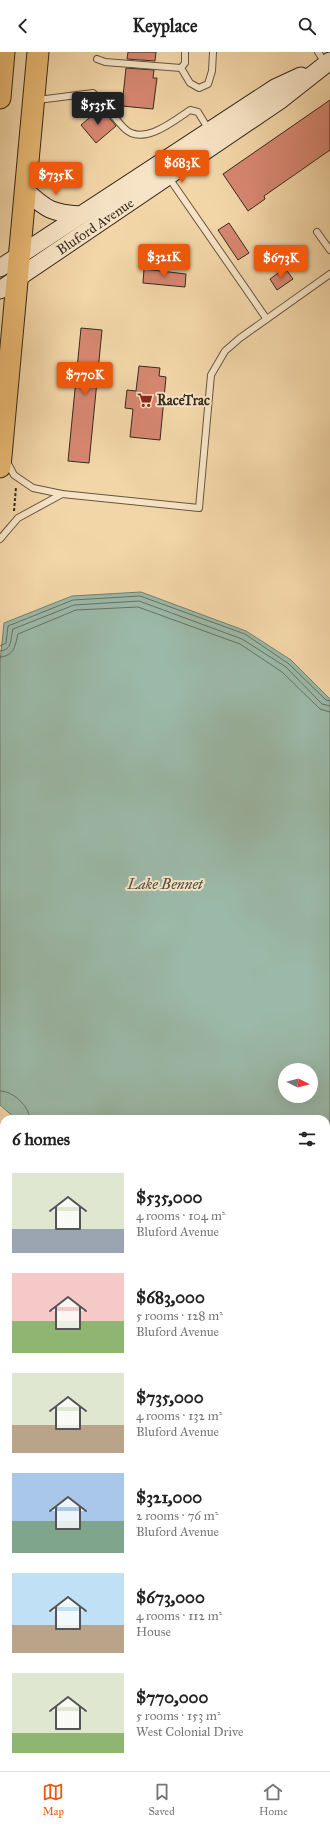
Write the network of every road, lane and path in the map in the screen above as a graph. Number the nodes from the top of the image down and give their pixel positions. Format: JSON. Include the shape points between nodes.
{"nodes":[{"id":1,"x":4,"y":52,"type":"edge"},
{"id":2,"x":38,"y":52,"type":"edge"},
{"id":3,"x":185,"y":52,"type":"edge"},
{"id":4,"x":213,"y":52,"type":"edge"},
{"id":5,"x":97,"y":59,"type":"dead end"},
{"id":6,"x":325,"y":59,"type":"edge"},
{"id":7,"x":181,"y":68,"type":"junction"},
{"id":8,"x":0,"y":98,"type":"edge"},
{"id":9,"x":34,"y":100,"type":"junction"},
{"id":10,"x":210,"y":131,"type":"junction"},
{"id":11,"x":168,"y":177,"type":"junction"},
{"id":12,"x":26,"y":191,"type":"junction"},
{"id":13,"x":80,"y":215,"type":"junction"},
{"id":14,"x":317,"y":232,"type":"dead end"},
{"id":15,"x":330,"y":250,"type":"edge"},
{"id":16,"x":20,"y":254,"type":"junction"},
{"id":17,"x":9,"y":273,"type":"edge"},
{"id":18,"x":330,"y":274,"type":"edge"},
{"id":19,"x":0,"y":290,"type":"edge"},
{"id":20,"x":266,"y":318,"type":"junction"},
{"id":21,"x":1,"y":460,"type":"edge"},
{"id":22,"x":16,"y":486,"type":"dead end"},
{"id":23,"x":62,"y":494,"type":"junction"},
{"id":24,"x":14,"y":514,"type":"dead end"},
{"id":25,"x":0,"y":539,"type":"edge"}],
"edges":[{"from":1,"to":8,"type":"highway"},
{"from":2,"to":9,"type":"highway"},
{"from":3,"to":7,"type":"lane","via":[[185,63]]},
{"from":4,"to":7,"type":"lane","via":[[208,84],[200,88],[190,83]]},
{"from":5,"to":7,"type":"lane","via":[[105,62]]},
{"from":6,"to":10,"type":"street","name":"Bluford Avenue"},
{"from":6,"to":11,"type":"street","name":"Bluford Avenue","via":[[280,101]]},
{"from":9,"to":10,"type":"lane","via":[[93,93],[125,130],[138,136],[159,131],[190,110],[198,112]]},
{"from":9,"to":12,"type":"highway"},
{"from":10,"to":13,"type":"street","name":"Bluford Avenue"},
{"from":11,"to":17,"type":"street","name":"Bluford Avenue"},
{"from":11,"to":20,"type":"lane"},
{"from":12,"to":13,"type":"street","via":[[44,207],[58,213]]},
{"from":12,"to":16,"type":"highway"},
{"from":13,"to":16,"type":"street","name":"Bluford Avenue"},
{"from":14,"to":15,"type":"lane"},
{"from":16,"to":17,"type":"highway"},
{"from":17,"to":19,"type":"street","name":"Bluford Avenue"},
{"from":17,"to":21,"type":"highway"},
{"from":18,"to":20,"type":"lane"},
{"from":20,"to":23,"type":"lane","via":[[225,351],[211,375],[199,508]]},
{"from":21,"to":23,"type":"lane","via":[[14,475],[33,488]]},
{"from":22,"to":24,"type":"path"},
{"from":23,"to":25,"type":"lane","via":[[18,518]]}]}
